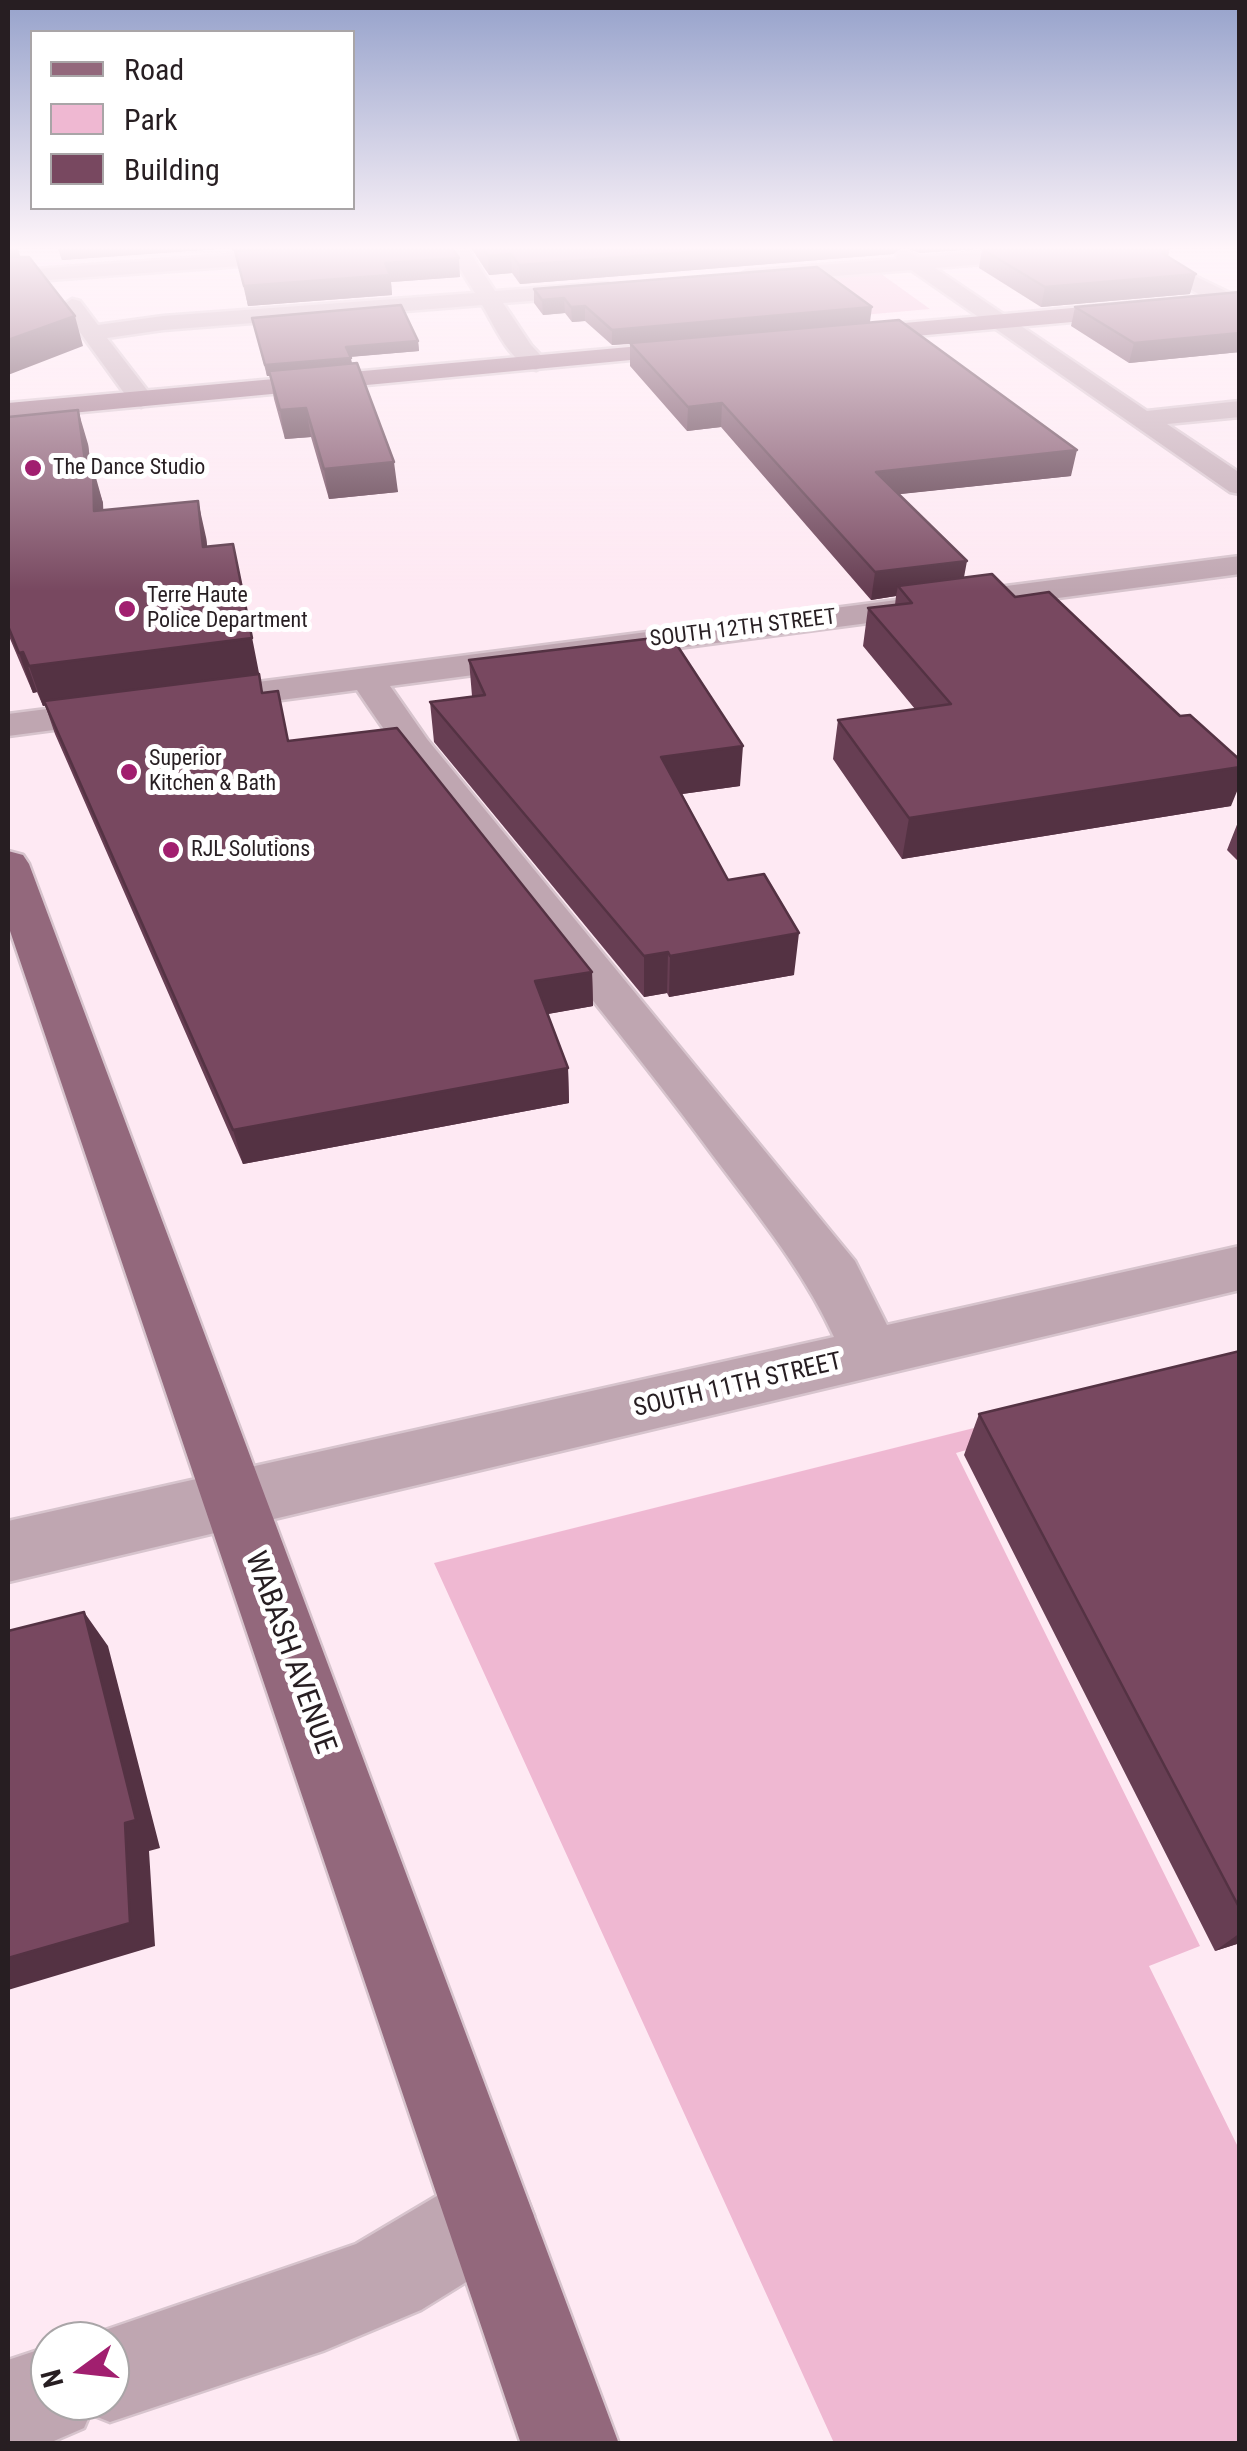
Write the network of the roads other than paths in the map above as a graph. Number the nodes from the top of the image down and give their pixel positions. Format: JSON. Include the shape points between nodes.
{"nodes":[{"id":1,"x":114,"y":362,"type":"edge"},
{"id":2,"x":543,"y":362,"type":"edge"},
{"id":3,"x":1058,"y":362,"type":"edge"},
{"id":4,"x":536,"y":363,"type":"joint"},
{"id":5,"x":141,"y":399,"type":"junction"},
{"id":6,"x":1240,"y":410,"type":"edge"},
{"id":7,"x":8,"y":411,"type":"edge"},
{"id":8,"x":1142,"y":420,"type":"junction"},
{"id":9,"x":1240,"y":486,"type":"edge"},
{"id":10,"x":1240,"y":564,"type":"edge"},
{"id":11,"x":368,"y":679,"type":"junction"},
{"id":12,"x":8,"y":725,"type":"edge"},
{"id":13,"x":8,"y":864,"type":"edge"},
{"id":14,"x":1240,"y":1268,"type":"edge"},
{"id":15,"x":872,"y":1354,"type":"junction"},
{"id":16,"x":236,"y":1502,"type":"junction"},
{"id":17,"x":8,"y":1552,"type":"edge"},
{"id":18,"x":489,"y":2216,"type":"junction"},
{"id":19,"x":130,"y":2367,"type":"edge"},
{"id":20,"x":570,"y":2444,"type":"edge"}],
"edges":[{"from":1,"to":5,"type":"street"},
{"from":2,"to":4,"type":"main road"},
{"from":3,"to":8,"type":"street"},
{"from":4,"to":5,"type":"main road"},
{"from":5,"to":7,"type":"main road"},
{"from":6,"to":8,"type":"street"},
{"from":8,"to":9,"type":"street"},
{"from":10,"to":11,"type":"street","name":"SOUTH 12TH STREET"},
{"from":11,"to":12,"type":"street","name":"SOUTH 12TH STREET"},
{"from":11,"to":15,"type":"street","via":[[414,747],[835,1277]]},
{"from":13,"to":16,"type":"main road","name":"WABASH AVENUE"},
{"from":14,"to":15,"type":"street","name":"SOUTH 11TH STREET"},
{"from":15,"to":16,"type":"street","name":"SOUTH 11TH STREET"},
{"from":16,"to":17,"type":"street","name":"SOUTH 11TH STREET"},
{"from":16,"to":18,"type":"main road","name":"WABASH AVENUE"},
{"from":18,"to":19,"type":"street","via":[[388,2277]]},
{"from":18,"to":20,"type":"main road","name":"WABASH AVENUE"}]}
